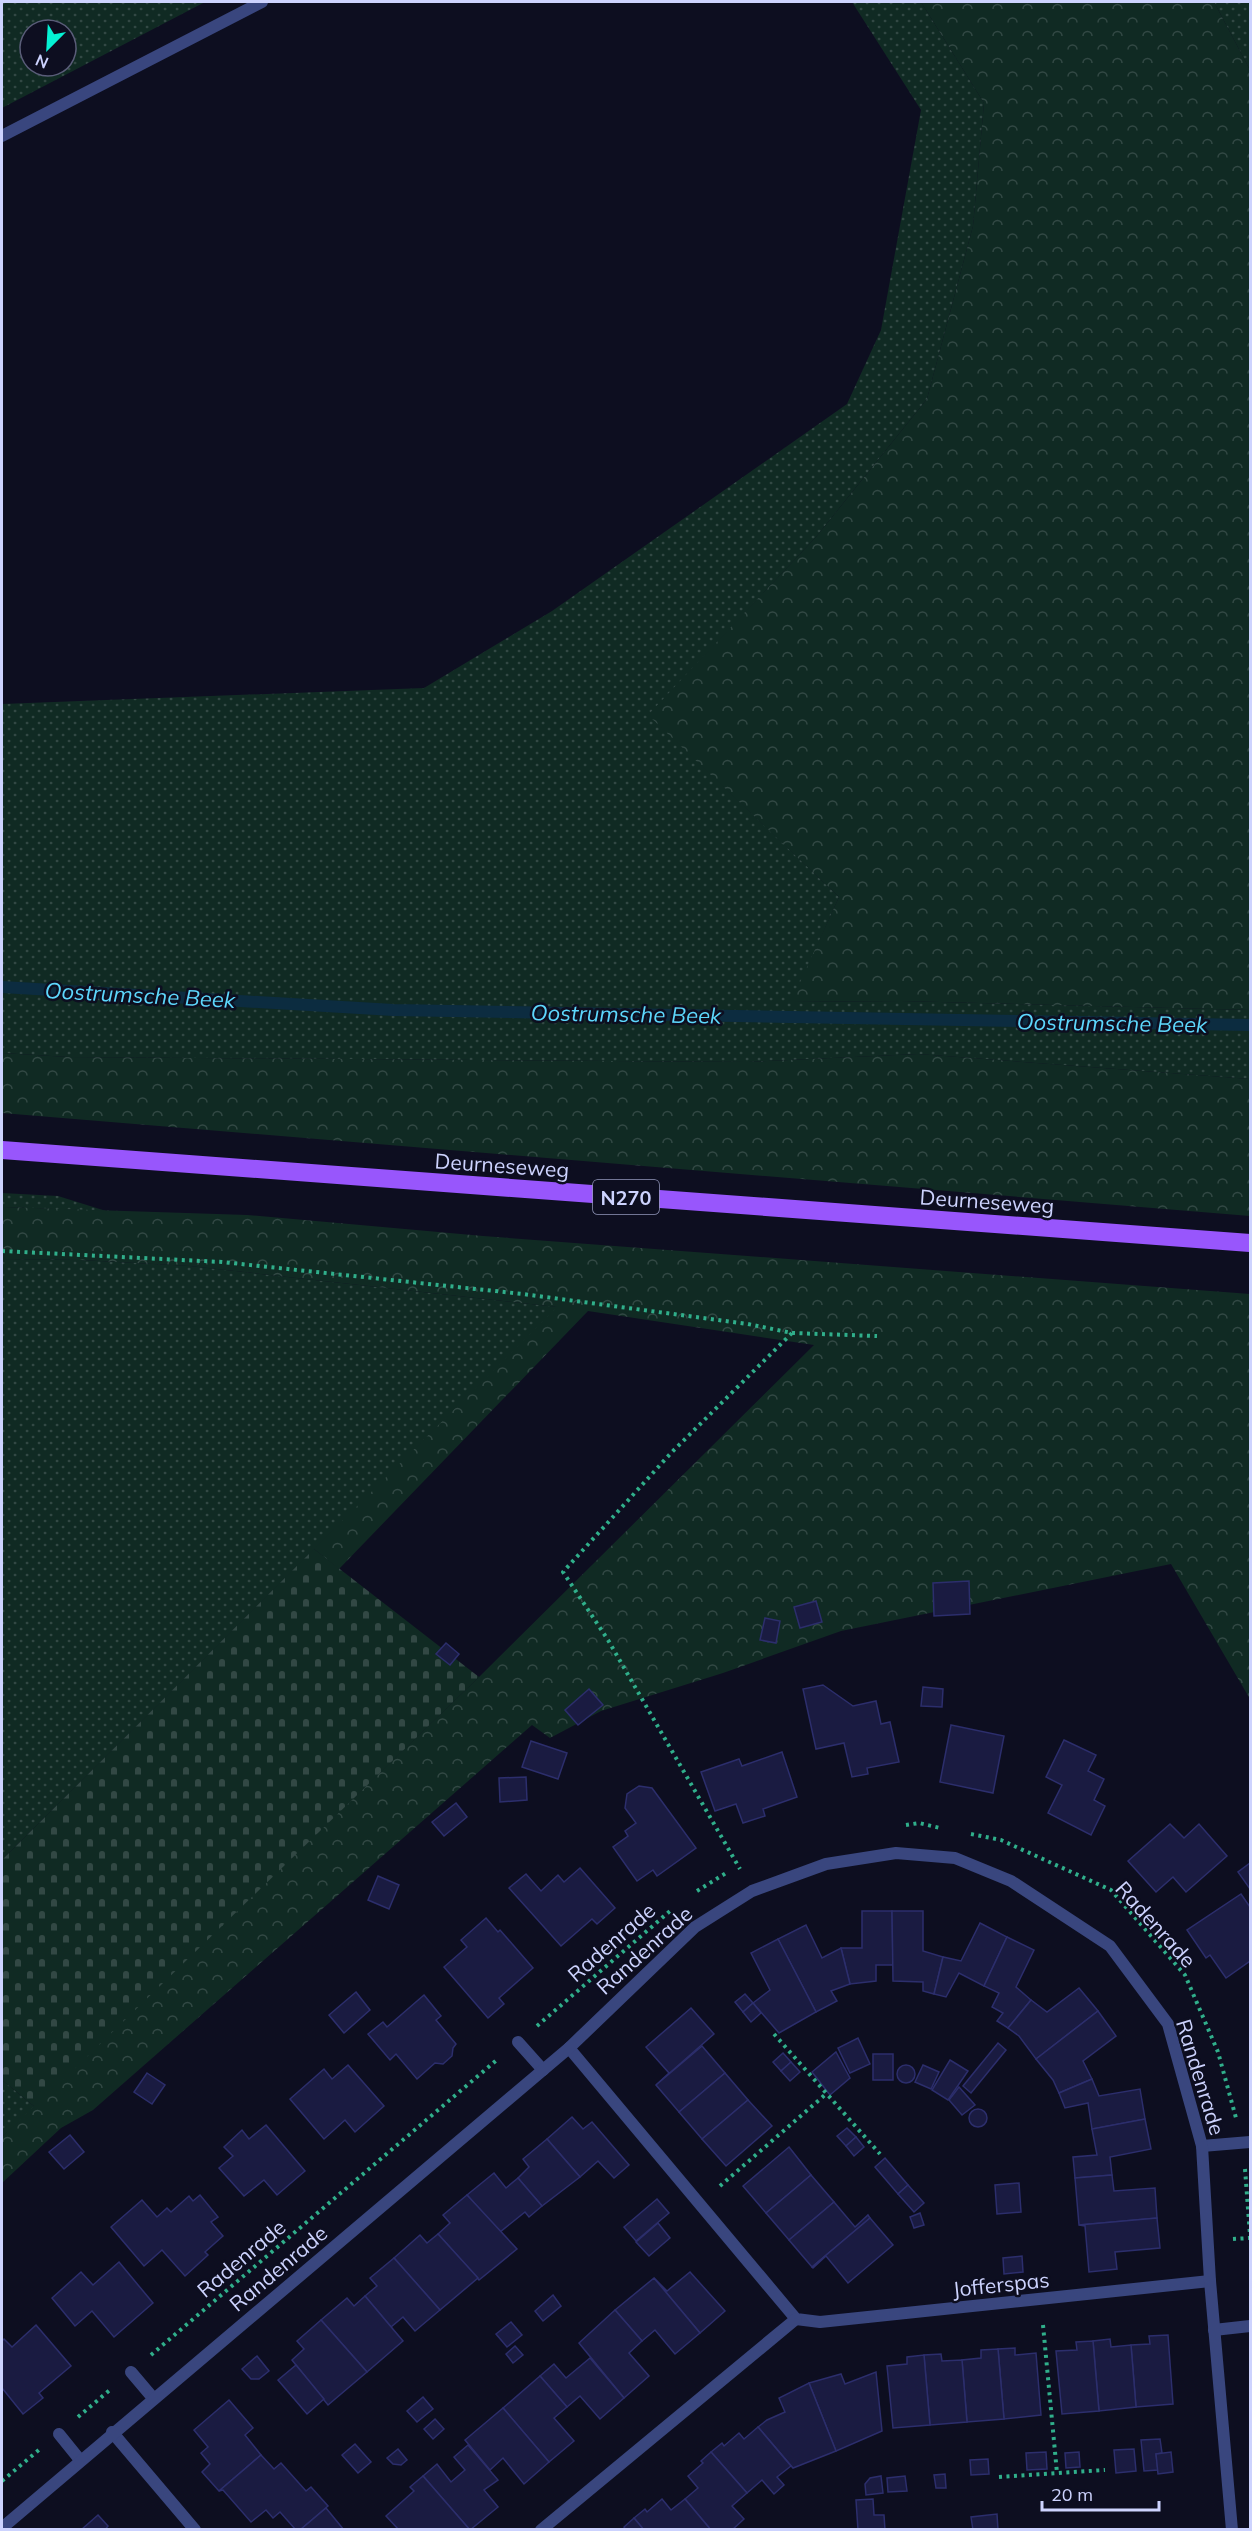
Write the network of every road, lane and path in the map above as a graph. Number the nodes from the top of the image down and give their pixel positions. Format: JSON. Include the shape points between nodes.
{"nodes":[{"id":1,"x":262,"y":2,"type":"edge"},
{"id":2,"x":2,"y":136,"type":"edge"},
{"id":3,"x":2,"y":1150,"type":"edge"},
{"id":4,"x":1251,"y":1243,"type":"edge"},
{"id":5,"x":2,"y":1251,"type":"edge"},
{"id":6,"x":792,"y":1332,"type":"junction"},
{"id":7,"x":877,"y":1336,"type":"dead end"},
{"id":8,"x":896,"y":1826,"type":"dead end"},
{"id":9,"x":950,"y":1830,"type":"dead end"},
{"id":10,"x":960,"y":1832,"type":"dead end"},
{"id":11,"x":749,"y":1863,"type":"dead end"},
{"id":12,"x":738,"y":1866,"type":"junction"},
{"id":13,"x":752,"y":1891,"type":"junction"},
{"id":14,"x":693,"y":1894,"type":"dead end"},
{"id":15,"x":675,"y":1908,"type":"dead end"},
{"id":16,"x":774,"y":2034,"type":"dead end"},
{"id":17,"x":518,"y":2042,"type":"junction"},
{"id":18,"x":569,"y":2048,"type":"junction"},
{"id":19,"x":543,"y":2070,"type":"junction"},
{"id":20,"x":826,"y":2094,"type":"junction"},
{"id":21,"x":1247,"y":2143,"type":"edge"},
{"id":22,"x":1203,"y":2146,"type":"junction"},
{"id":23,"x":880,"y":2154,"type":"dead end"},
{"id":24,"x":1249,"y":2186,"type":"edge"},
{"id":25,"x":700,"y":2204,"type":"junction"},
{"id":26,"x":1251,"y":2235,"type":"edge"},
{"id":27,"x":1209,"y":2281,"type":"junction"},
{"id":28,"x":1041,"y":2299,"type":"junction"},
{"id":29,"x":796,"y":2319,"type":"junction"},
{"id":30,"x":1251,"y":2326,"type":"edge"},
{"id":31,"x":1214,"y":2330,"type":"junction"},
{"id":32,"x":131,"y":2372,"type":"junction"},
{"id":33,"x":153,"y":2398,"type":"junction"},
{"id":34,"x":112,"y":2432,"type":"junction"},
{"id":35,"x":59,"y":2434,"type":"junction"},
{"id":36,"x":80,"y":2460,"type":"junction"},
{"id":37,"x":1105,"y":2470,"type":"dead end"},
{"id":38,"x":1057,"y":2473,"type":"junction"},
{"id":39,"x":999,"y":2477,"type":"dead end"},
{"id":40,"x":2,"y":2481,"type":"edge"},
{"id":41,"x":2,"y":2528,"type":"edge"},
{"id":42,"x":195,"y":2529,"type":"edge"},
{"id":43,"x":541,"y":2529,"type":"edge"},
{"id":44,"x":1232,"y":2529,"type":"edge"}],
"edges":[{"from":1,"to":2,"type":"street"},
{"from":3,"to":4,"type":"main road","name":"Deurneseweg","number":"N270"},
{"from":5,"to":6,"type":"path","via":[[234,1263],[523,1294]]},
{"from":6,"to":7,"type":"path"},
{"from":6,"to":12,"type":"path","via":[[671,1453],[563,1572],[608,1640]]},
{"from":8,"to":9,"type":"path","via":[[919,1824]]},
{"from":10,"to":21,"type":"path","name":"Radenrade","via":[[1001,1840],[1111,1890],[1185,1976],[1218,2052]]},
{"from":11,"to":12,"type":"path"},
{"from":12,"to":13,"type":"path"},
{"from":12,"to":14,"type":"path"},
{"from":13,"to":18,"type":"street","name":"Randenrade","via":[[695,1927]]},
{"from":13,"to":22,"type":"street","name":"Randenrade","via":[[826,1864],[896,1853],[955,1858],[1011,1881],[1110,1946],[1168,2024]]},
{"from":15,"to":17,"type":"path","name":"Radenrade"},
{"from":16,"to":20,"type":"path"},
{"from":17,"to":19,"type":"street"},
{"from":17,"to":32,"type":"path","name":"Radenrade"},
{"from":18,"to":19,"type":"street","name":"Randenrade"},
{"from":18,"to":25,"type":"street"},
{"from":19,"to":33,"type":"street","name":"Randenrade"},
{"from":20,"to":23,"type":"path"},
{"from":20,"to":25,"type":"path"},
{"from":21,"to":22,"type":"street"},
{"from":21,"to":24,"type":"path","name":"Radenrade"},
{"from":22,"to":27,"type":"street","name":"Randenrade"},
{"from":24,"to":26,"type":"path","name":"Radenrade"},
{"from":25,"to":29,"type":"street"},
{"from":27,"to":28,"type":"street","name":"Jofferspas"},
{"from":27,"to":31,"type":"street","name":"Randenrade"},
{"from":28,"to":29,"type":"street","name":"Jofferspas","via":[[820,2322]]},
{"from":28,"to":38,"type":"path"},
{"from":29,"to":43,"type":"street"},
{"from":30,"to":31,"type":"street"},
{"from":31,"to":44,"type":"street","name":"Randenrade"},
{"from":32,"to":33,"type":"street"},
{"from":32,"to":35,"type":"path","name":"Radenrade"},
{"from":33,"to":34,"type":"street","name":"Randenrade"},
{"from":34,"to":36,"type":"street","name":"Randenrade"},
{"from":34,"to":42,"type":"street"},
{"from":35,"to":36,"type":"street"},
{"from":35,"to":40,"type":"path","name":"Radenrade"},
{"from":36,"to":41,"type":"street","name":"Randenrade"},
{"from":37,"to":38,"type":"path"},
{"from":38,"to":39,"type":"path"}]}
